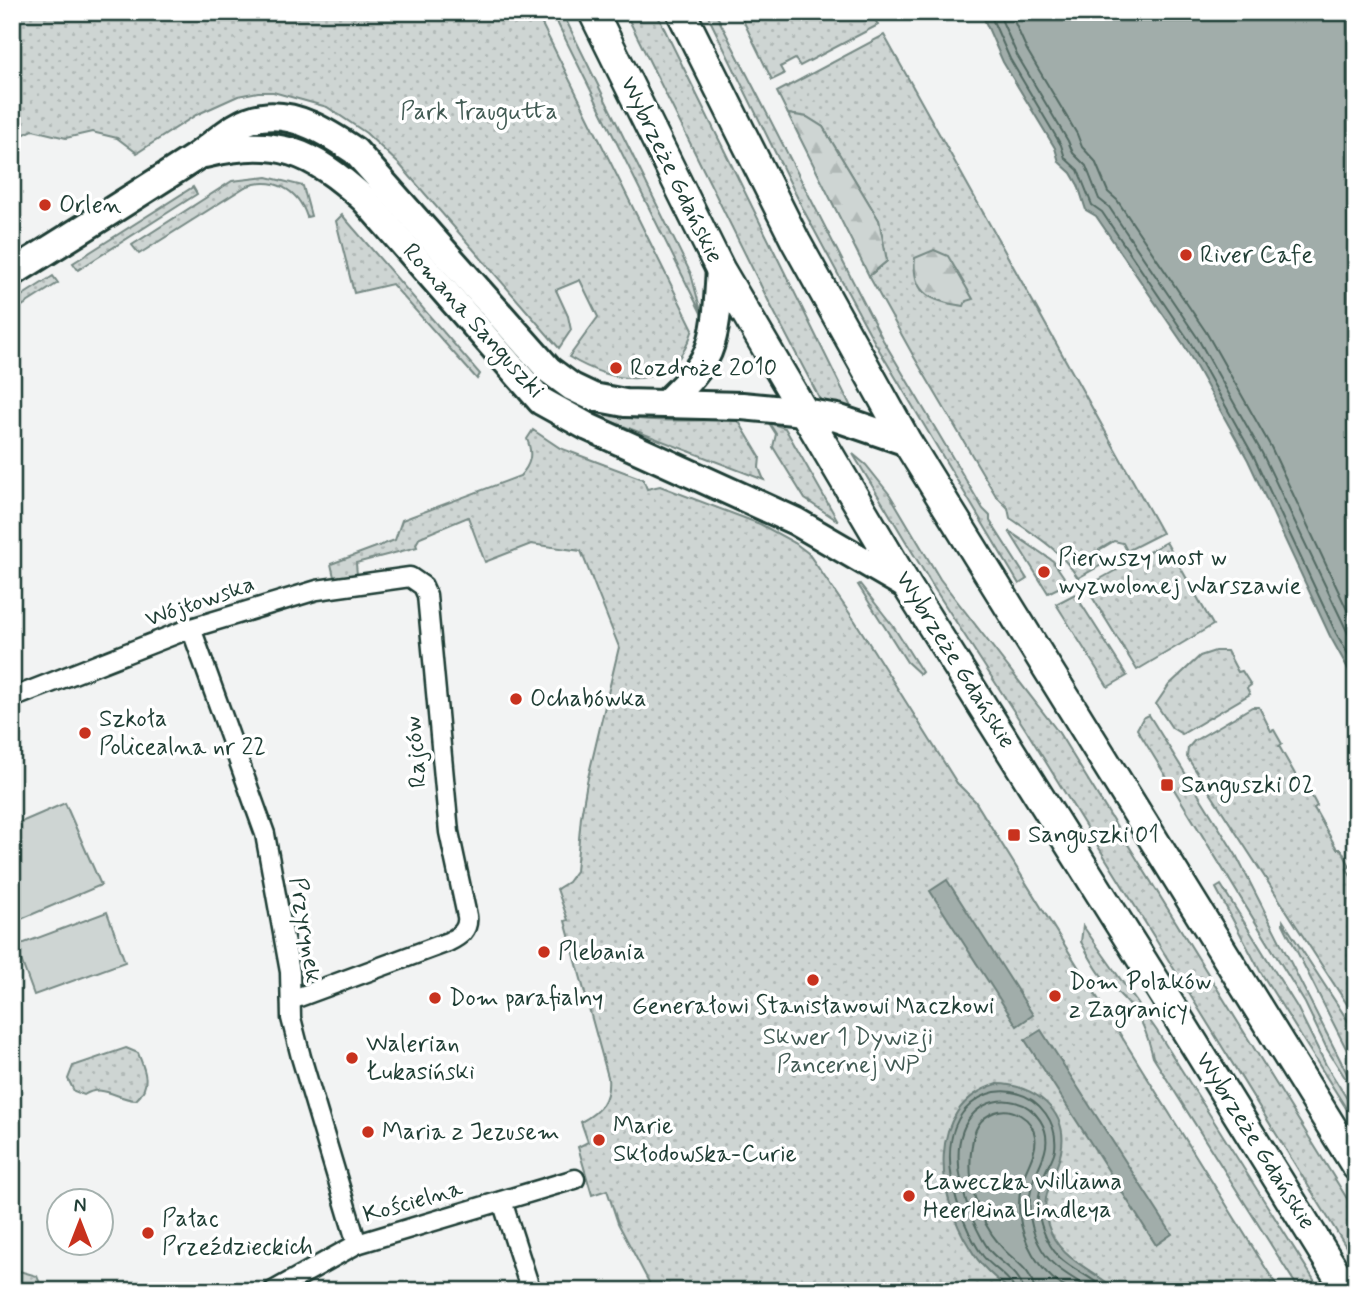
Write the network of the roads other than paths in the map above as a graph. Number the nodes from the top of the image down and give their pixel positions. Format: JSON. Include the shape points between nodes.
{"nodes":[{"id":1,"x":593,"y":12,"type":"edge"},
{"id":2,"x":681,"y":12,"type":"edge"},
{"id":3,"x":197,"y":156,"type":"junction"},
{"id":4,"x":720,"y":270,"type":"junction"},
{"id":5,"x":12,"y":274,"type":"edge"},
{"id":6,"x":666,"y":403,"type":"junction"},
{"id":7,"x":804,"y":412,"type":"junction"},
{"id":8,"x":907,"y":442,"type":"junction"},
{"id":9,"x":416,"y":582,"type":"joint"},
{"id":10,"x":908,"y":586,"type":"junction"},
{"id":11,"x":191,"y":628,"type":"junction"},
{"id":12,"x":12,"y":698,"type":"edge"},
{"id":13,"x":291,"y":1000,"type":"junction"},
{"id":14,"x":1356,"y":1166,"type":"edge"},
{"id":15,"x":575,"y":1179,"type":"dead end"},
{"id":16,"x":502,"y":1201,"type":"junction"},
{"id":17,"x":357,"y":1244,"type":"junction"},
{"id":18,"x":273,"y":1291,"type":"edge"},
{"id":19,"x":531,"y":1291,"type":"edge"},
{"id":20,"x":1347,"y":1291,"type":"edge"}],
"edges":[{"from":1,"to":4,"type":"main road","name":"Wybrzeże Gdańskie"},
{"from":2,"to":8,"type":"main road","via":[[802,253]]},
{"from":3,"to":5,"type":"street","name":"Romana Sanguszki"},
{"from":3,"to":6,"type":"street","name":"Romana Sanguszki","via":[[236,127],[261,117],[299,121],[334,137],[355,151],[549,370],[593,397]]},
{"from":3,"to":10,"type":"street","name":"Romana Sanguszki","via":[[268,145],[314,160],[364,199],[541,401],[587,427],[794,521]]},
{"from":4,"to":6,"type":"street","via":[[709,350],[689,381]]},
{"from":4,"to":7,"type":"main road","name":"Wybrzeże Gdańskie"},
{"from":6,"to":7,"type":"street","name":"Romana Sanguszki"},
{"from":7,"to":8,"type":"street","name":"Romana Sanguszki"},
{"from":7,"to":10,"type":"main road","name":"Wybrzeże Gdańskie"},
{"from":8,"to":14,"type":"main road"},
{"from":9,"to":11,"type":"street","name":"Wójtowska","via":[[317,590]]},
{"from":9,"to":13,"type":"street","name":"Rajców","via":[[426,594],[449,832],[466,928],[449,942]]},
{"from":10,"to":20,"type":"main road","name":"Wybrzeże Gdańskie"},
{"from":11,"to":12,"type":"street","name":"Wójtowska"},
{"from":11,"to":13,"type":"street","name":"Przyrynek","via":[[265,834]]},
{"from":13,"to":17,"type":"street","name":"Przyrynek","via":[[301,1056]]},
{"from":15,"to":16,"type":"street","name":"Kościelna"},
{"from":16,"to":17,"type":"street","name":"Kościelna"},
{"from":16,"to":19,"type":"street"},
{"from":17,"to":18,"type":"street","name":"Kościelna"}]}
